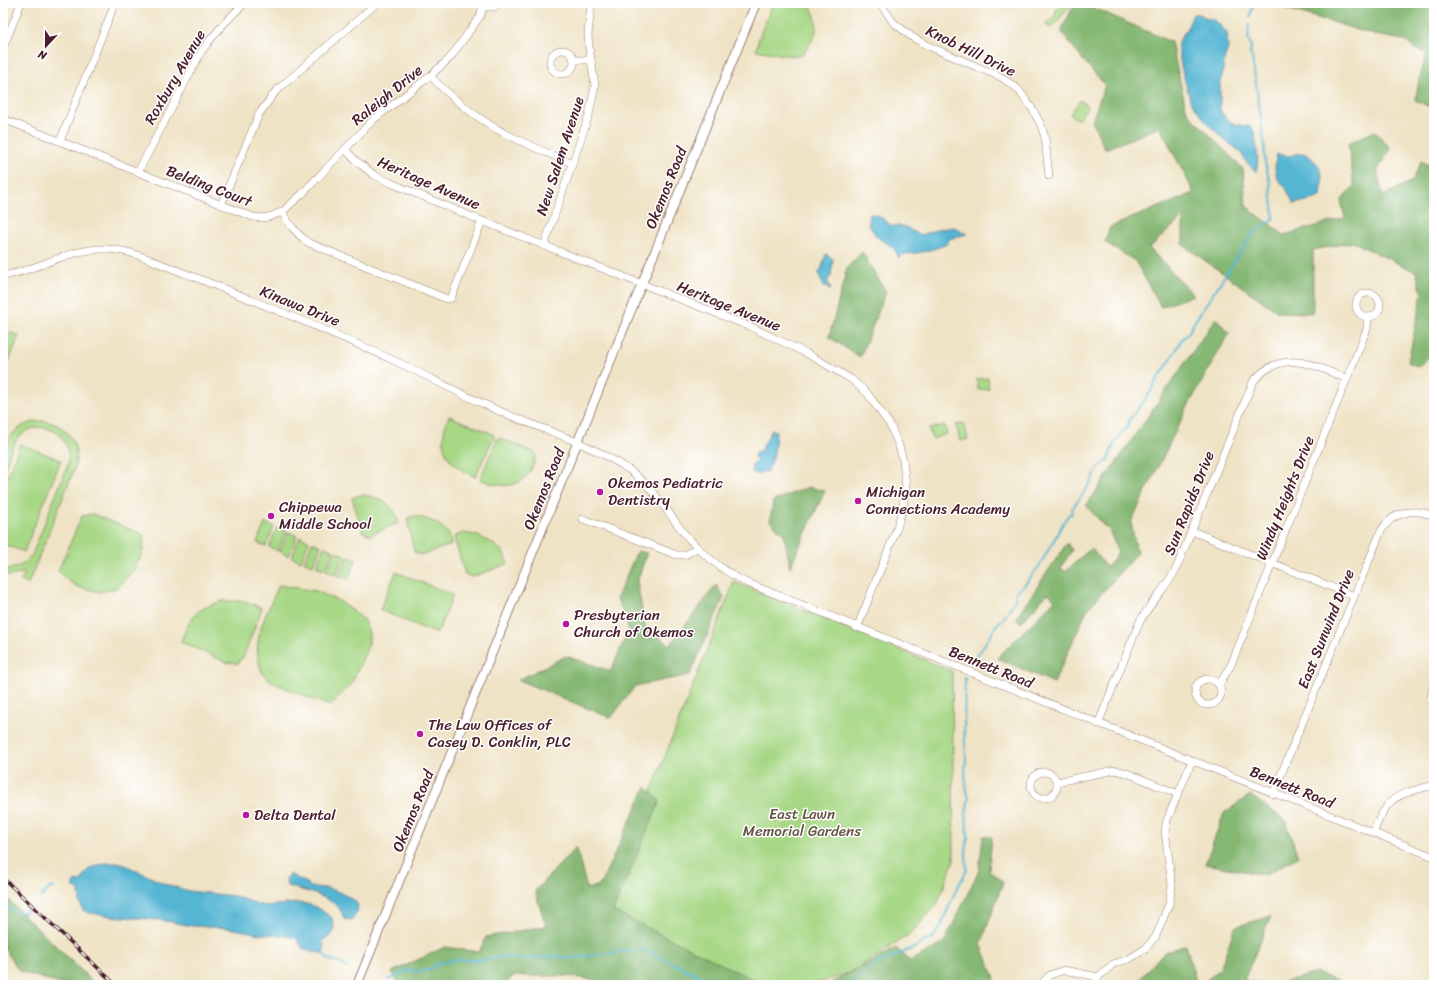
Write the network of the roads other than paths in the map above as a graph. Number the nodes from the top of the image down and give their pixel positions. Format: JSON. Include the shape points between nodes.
{"nodes":[{"id":1,"x":21,"y":3,"type":"edge"},
{"id":2,"x":115,"y":3,"type":"edge"},
{"id":3,"x":245,"y":3,"type":"edge"},
{"id":4,"x":377,"y":3,"type":"edge"},
{"id":5,"x":500,"y":3,"type":"edge"},
{"id":6,"x":591,"y":3,"type":"edge"},
{"id":7,"x":756,"y":3,"type":"edge"},
{"id":8,"x":880,"y":3,"type":"edge"},
{"id":9,"x":483,"y":5,"type":"edge"},
{"id":10,"x":3,"y":48,"type":"edge"},
{"id":11,"x":574,"y":60,"type":"dead end"},
{"id":12,"x":591,"y":60,"type":"junction"},
{"id":13,"x":430,"y":76,"type":"junction"},
{"id":14,"x":3,"y":119,"type":"edge"},
{"id":15,"x":60,"y":141,"type":"junction"},
{"id":16,"x":345,"y":149,"type":"junction"},
{"id":17,"x":572,"y":163,"type":"junction"},
{"id":18,"x":138,"y":172,"type":"junction"},
{"id":19,"x":1049,"y":176,"type":"dead end"},
{"id":20,"x":221,"y":205,"type":"junction"},
{"id":21,"x":282,"y":212,"type":"junction"},
{"id":22,"x":482,"y":221,"type":"junction"},
{"id":23,"x":544,"y":246,"type":"junction"},
{"id":24,"x":3,"y":276,"type":"edge"},
{"id":25,"x":642,"y":284,"type":"junction"},
{"id":26,"x":1368,"y":318,"type":"dead end"},
{"id":27,"x":1347,"y":379,"type":"junction"},
{"id":28,"x":578,"y":443,"type":"junction"},
{"id":29,"x":1434,"y":516,"type":"edge"},
{"id":30,"x":583,"y":519,"type":"dead end"},
{"id":31,"x":1192,"y":530,"type":"junction"},
{"id":32,"x":697,"y":548,"type":"junction"},
{"id":33,"x":1272,"y":563,"type":"junction"},
{"id":34,"x":1354,"y":596,"type":"junction"},
{"id":35,"x":857,"y":628,"type":"junction"},
{"id":36,"x":1434,"y":679,"type":"edge"},
{"id":37,"x":1219,"y":685,"type":"dead end"},
{"id":38,"x":1434,"y":713,"type":"edge"},
{"id":39,"x":1098,"y":724,"type":"junction"},
{"id":40,"x":1192,"y":761,"type":"junction"},
{"id":41,"x":1057,"y":782,"type":"dead end"},
{"id":42,"x":1434,"y":785,"type":"edge"},
{"id":43,"x":1178,"y":794,"type":"junction"},
{"id":44,"x":1273,"y":794,"type":"junction"},
{"id":45,"x":1373,"y":833,"type":"junction"},
{"id":46,"x":1434,"y":857,"type":"edge"},
{"id":47,"x":1098,"y":977,"type":"junction"},
{"id":48,"x":357,"y":985,"type":"edge"},
{"id":49,"x":1040,"y":985,"type":"edge"},
{"id":50,"x":1094,"y":985,"type":"edge"}],
"edges":[{"from":1,"to":10,"type":"street"},
{"from":2,"to":15,"type":"street"},
{"from":3,"to":18,"type":"street","name":"Roxbury Avenue","via":[[227,19],[201,52]]},
{"from":4,"to":20,"type":"street","via":[[276,90],[259,114]]},
{"from":5,"to":9,"type":"street","name":"Raleigh Drive","via":[[494,7]]},
{"from":6,"to":12,"type":"street","name":"New Salem Avenue","via":[[588,35]]},
{"from":7,"to":25,"type":"main road","name":"Okemos Road"},
{"from":8,"to":19,"type":"street","name":"Knob Hill Drive","via":[[893,22],[912,37],[1001,77],[1018,89],[1033,110],[1046,138]]},
{"from":9,"to":13,"type":"street","name":"Raleigh Drive","via":[[481,15],[450,58]]},
{"from":11,"to":12,"type":"street"},
{"from":12,"to":17,"type":"street","name":"New Salem Avenue","via":[[595,79],[594,94]]},
{"from":13,"to":16,"type":"street","name":"Raleigh Drive","via":[[373,120]]},
{"from":13,"to":17,"type":"street","via":[[452,97],[502,132]]},
{"from":14,"to":15,"type":"street","name":"Belding Court"},
{"from":15,"to":18,"type":"street","name":"Belding Court"},
{"from":16,"to":21,"type":"street","name":"Raleigh Drive"},
{"from":16,"to":22,"type":"street","name":"Heritage Avenue","via":[[374,175]]},
{"from":17,"to":23,"type":"street","name":"New Salem Avenue"},
{"from":18,"to":20,"type":"street","name":"Belding Court"},
{"from":20,"to":21,"type":"street","name":"Belding Court","via":[[253,217],[269,217]]},
{"from":21,"to":22,"type":"street","via":[[296,232],[309,243],[447,299],[452,296]]},
{"from":22,"to":23,"type":"street","name":"Heritage Avenue"},
{"from":23,"to":25,"type":"street","name":"Heritage Avenue"},
{"from":24,"to":28,"type":"street","name":"Kinawa Drive","via":[[17,274],[77,252],[108,248],[133,253],[345,339],[396,361],[486,406]]},
{"from":25,"to":28,"type":"main road","name":"Okemos Road"},
{"from":25,"to":35,"type":"street","name":"Heritage Avenue","via":[[751,328],[832,367],[868,393],[890,425],[903,460],[906,486],[903,506],[897,528]]},
{"from":26,"to":27,"type":"street","name":"Windy Heights Drive","via":[[1367,329]]},
{"from":27,"to":31,"type":"street","name":"Sun Rapids Drive","via":[[1307,363],[1295,361],[1276,364],[1261,374],[1250,387]]},
{"from":27,"to":33,"type":"street","name":"Windy Heights Drive"},
{"from":28,"to":32,"type":"street","name":"Bennett Road","via":[[631,471],[655,494]]},
{"from":28,"to":48,"type":"main road","name":"Okemos Road"},
{"from":29,"to":34,"type":"street","name":"East Sunwind Drive","via":[[1409,512],[1398,515],[1386,523],[1378,536]]},
{"from":30,"to":32,"type":"street","via":[[677,555],[685,555]]},
{"from":31,"to":33,"type":"street"},
{"from":31,"to":39,"type":"street","name":"Sun Rapids Drive","via":[[1176,569],[1140,621]]},
{"from":32,"to":35,"type":"street","name":"Bennett Road","via":[[720,567],[745,582]]},
{"from":33,"to":34,"type":"street"},
{"from":33,"to":37,"type":"street","name":"Windy Heights Drive","via":[[1231,665]]},
{"from":34,"to":44,"type":"street","name":"East Sunwind Drive"},
{"from":35,"to":39,"type":"street","name":"Bennett Road"},
{"from":36,"to":38,"type":"street","via":[[1431,692]]},
{"from":39,"to":40,"type":"street","name":"Bennett Road"},
{"from":40,"to":43,"type":"street"},
{"from":40,"to":44,"type":"street","name":"Bennett Road"},
{"from":41,"to":43,"type":"street","via":[[1115,770],[1127,772]]},
{"from":42,"to":45,"type":"street","via":[[1402,794],[1391,801],[1381,814]]},
{"from":43,"to":47,"type":"street","via":[[1166,820],[1165,831],[1172,885],[1169,904],[1156,936],[1145,949],[1129,959],[1113,964]]},
{"from":44,"to":45,"type":"street","name":"Bennett Road"},
{"from":45,"to":46,"type":"street","name":"Bennett Road"},
{"from":47,"to":49,"type":"street","via":[[1064,970],[1050,975]]},
{"from":47,"to":50,"type":"street"}]}
